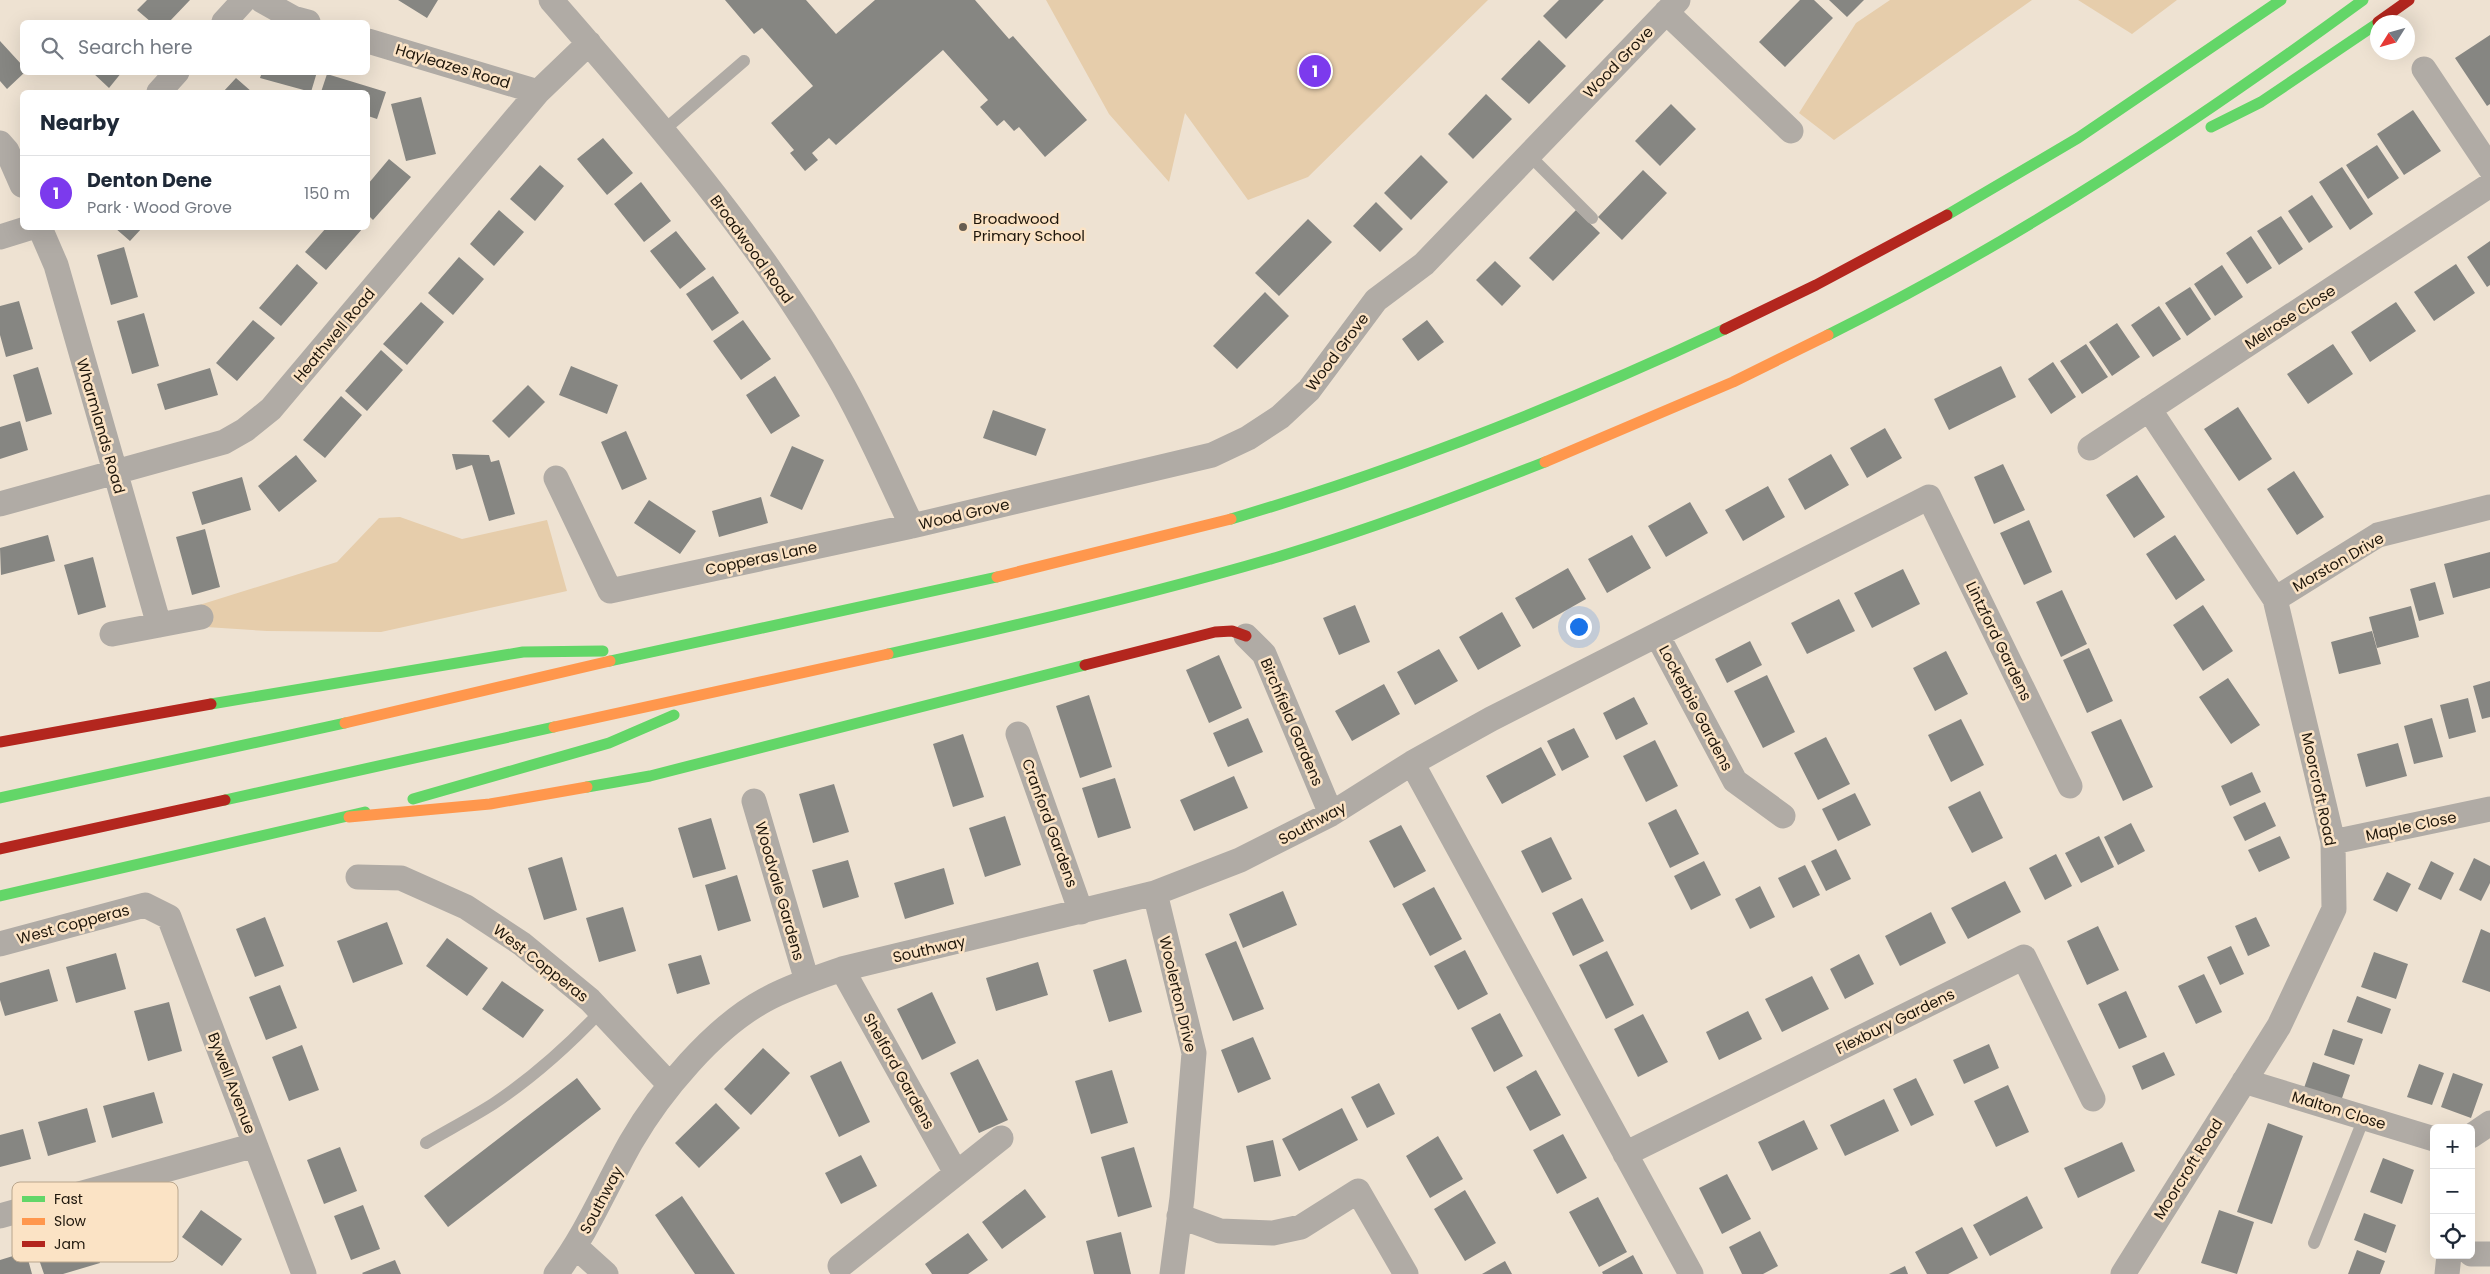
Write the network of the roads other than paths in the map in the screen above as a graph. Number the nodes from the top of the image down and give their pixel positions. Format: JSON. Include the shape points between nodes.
{"nodes":[{"id":1,"x":244,"y":0,"type":"edge"},
{"id":2,"x":261,"y":0,"type":"edge"},
{"id":3,"x":551,"y":0,"type":"edge"},
{"id":4,"x":2281,"y":0,"type":"edge"},
{"id":5,"x":2363,"y":0,"type":"edge"},
{"id":6,"x":2409,"y":0,"type":"edge"},
{"id":7,"x":1672,"y":6,"type":"edge"},
{"id":8,"x":2389,"y":15,"type":"edge"},
{"id":9,"x":226,"y":20,"type":"edge"},
{"id":10,"x":300,"y":20,"type":"edge"},
{"id":11,"x":2370,"y":28,"type":"edge"},
{"id":12,"x":370,"y":41,"type":"edge"},
{"id":13,"x":589,"y":43,"type":"junction"},
{"id":14,"x":744,"y":61,"type":"dead end"},
{"id":15,"x":2424,"y":69,"type":"dead end"},
{"id":16,"x":174,"y":75,"type":"edge"},
{"id":17,"x":161,"y":90,"type":"edge"},
{"id":18,"x":538,"y":92,"type":"junction"},
{"id":19,"x":664,"y":130,"type":"junction"},
{"id":20,"x":1791,"y":131,"type":"dead end"},
{"id":21,"x":2200,"y":132,"type":"dead end"},
{"id":22,"x":2183,"y":141,"type":"dead end"},
{"id":23,"x":0,"y":143,"type":"edge"},
{"id":24,"x":1529,"y":155,"type":"junction"},
{"id":25,"x":2490,"y":168,"type":"edge"},
{"id":26,"x":20,"y":180,"type":"edge"},
{"id":27,"x":2105,"y":180,"type":"junction"},
{"id":28,"x":2490,"y":186,"type":"edge"},
{"id":29,"x":1592,"y":218,"type":"dead end"},
{"id":30,"x":23,"y":230,"type":"edge"},
{"id":31,"x":41,"y":230,"type":"edge"},
{"id":32,"x":0,"y":237,"type":"edge"},
{"id":33,"x":2149,"y":409,"type":"junction"},
{"id":34,"x":2090,"y":448,"type":"dead end"},
{"id":35,"x":114,"y":473,"type":"junction"},
{"id":36,"x":556,"y":478,"type":"dead end"},
{"id":37,"x":1929,"y":497,"type":"joint"},
{"id":38,"x":0,"y":504,"type":"edge"},
{"id":39,"x":2490,"y":507,"type":"edge"},
{"id":40,"x":912,"y":526,"type":"junction"},
{"id":41,"x":2275,"y":599,"type":"junction"},
{"id":42,"x":200,"y":617,"type":"dead end"},
{"id":43,"x":159,"y":625,"type":"junction"},
{"id":44,"x":112,"y":634,"type":"dead end"},
{"id":45,"x":1657,"y":635,"type":"junction"},
{"id":46,"x":1246,"y":636,"type":"joint"},
{"id":47,"x":656,"y":650,"type":"junction"},
{"id":48,"x":731,"y":690,"type":"junction"},
{"id":49,"x":1018,"y":734,"type":"dead end"},
{"id":50,"x":0,"y":742,"type":"edge"},
{"id":51,"x":1412,"y":763,"type":"junction"},
{"id":52,"x":2070,"y":786,"type":"dead end"},
{"id":53,"x":0,"y":798,"type":"edge"},
{"id":54,"x":754,"y":801,"type":"dead end"},
{"id":55,"x":2490,"y":809,"type":"edge"},
{"id":56,"x":1331,"y":814,"type":"junction"},
{"id":57,"x":1783,"y":816,"type":"dead end"},
{"id":58,"x":349,"y":817,"type":"junction"},
{"id":59,"x":2333,"y":842,"type":"junction"},
{"id":60,"x":0,"y":849,"type":"edge"},
{"id":61,"x":358,"y":877,"type":"dead end"},
{"id":62,"x":1155,"y":893,"type":"junction"},
{"id":63,"x":0,"y":896,"type":"edge"},
{"id":64,"x":145,"y":905,"type":"joint"},
{"id":65,"x":1081,"y":912,"type":"junction"},
{"id":66,"x":0,"y":944,"type":"edge"},
{"id":67,"x":842,"y":969,"type":"junction"},
{"id":68,"x":807,"y":981,"type":"junction"},
{"id":69,"x":600,"y":1011,"type":"junction"},
{"id":70,"x":2244,"y":1081,"type":"junction"},
{"id":71,"x":670,"y":1085,"type":"junction"},
{"id":72,"x":2093,"y":1099,"type":"dead end"},
{"id":73,"x":2364,"y":1118,"type":"junction"},
{"id":74,"x":2490,"y":1123,"type":"edge"},
{"id":75,"x":2475,"y":1133,"type":"edge"},
{"id":76,"x":1001,"y":1138,"type":"dead end"},
{"id":77,"x":2430,"y":1139,"type":"edge"},
{"id":78,"x":426,"y":1143,"type":"dead end"},
{"id":79,"x":256,"y":1145,"type":"junction"},
{"id":80,"x":1625,"y":1154,"type":"junction"},
{"id":81,"x":956,"y":1173,"type":"junction"},
{"id":82,"x":123,"y":1182,"type":"edge"},
{"id":83,"x":1179,"y":1216,"type":"junction"},
{"id":84,"x":2314,"y":1243,"type":"dead end"},
{"id":85,"x":576,"y":1247,"type":"junction"},
{"id":86,"x":2475,"y":1254,"type":"edge"},
{"id":87,"x":2490,"y":1254,"type":"edge"},
{"id":88,"x":2449,"y":1259,"type":"edge"},
{"id":89,"x":840,"y":1266,"type":"dead end"},
{"id":90,"x":304,"y":1274,"type":"edge"},
{"id":91,"x":556,"y":1274,"type":"edge"},
{"id":92,"x":606,"y":1274,"type":"edge"},
{"id":93,"x":1172,"y":1274,"type":"edge"},
{"id":94,"x":1406,"y":1274,"type":"edge"},
{"id":95,"x":1691,"y":1274,"type":"edge"},
{"id":96,"x":2122,"y":1274,"type":"edge"},
{"id":97,"x":2447,"y":1274,"type":"edge"}],
"edges":[{"from":1,"to":9,"type":"street"},
{"from":2,"to":10,"type":"street"},
{"from":3,"to":13,"type":"street","name":"Broadwood Road"},
{"from":4,"to":47,"type":"highway","via":[[2077,138],[1937,221],[1799,295],[1615,380],[1474,437],[1305,497],[1126,547],[989,580]]},
{"from":5,"to":27,"type":"highway","via":[[2228,99]]},
{"from":6,"to":8,"type":"highway"},
{"from":7,"to":20,"type":"street","name":"Wood Grove"},
{"from":7,"to":24,"type":"street","name":"Wood Grove"},
{"from":11,"to":21,"type":"highway","via":[[2261,102]]},
{"from":12,"to":18,"type":"street","name":"Hayleazes Road"},
{"from":13,"to":18,"type":"street","name":"Heathwell Road"},
{"from":13,"to":19,"type":"street","name":"Broadwood Road"},
{"from":14,"to":19,"type":"lane"},
{"from":15,"to":25,"type":"street"},
{"from":16,"to":17,"type":"street"},
{"from":18,"to":35,"type":"street","name":"Heathwell Road","via":[[271,409],[224,442]]},
{"from":19,"to":40,"type":"street","name":"Broadwood Road","via":[[784,291],[838,376]]},
{"from":22,"to":27,"type":"highway"},
{"from":23,"to":26,"type":"street"},
{"from":24,"to":29,"type":"lane"},
{"from":24,"to":40,"type":"street","name":"Wood Grove","via":[[1424,264],[1376,300],[1309,390],[1280,418],[1248,438],[1212,455]]},
{"from":27,"to":48,"type":"highway","via":[[1962,263],[1816,341],[1634,427],[1493,484],[1321,544],[1141,594]]},
{"from":28,"to":33,"type":"street","name":"Melrose Close"},
{"from":30,"to":32,"type":"street"},
{"from":31,"to":35,"type":"street","name":"Wharmlands Road","via":[[56,265]]},
{"from":33,"to":34,"type":"street","name":"Melrose Close"},
{"from":33,"to":41,"type":"street","name":"Moorcroft Road"},
{"from":35,"to":38,"type":"street","name":"Heathwell Road"},
{"from":35,"to":43,"type":"street","name":"Wharmlands Road"},
{"from":36,"to":40,"type":"street","name":"Copperas Lane","via":[[610,591]]},
{"from":37,"to":45,"type":"street","name":"Southway"},
{"from":37,"to":52,"type":"street","name":"Lintzford Gardens"},
{"from":39,"to":41,"type":"street","name":"Morston Drive","via":[[2378,535]]},
{"from":41,"to":59,"type":"street","name":"Moorcroft Road"},
{"from":42,"to":43,"type":"street"},
{"from":43,"to":44,"type":"street"},
{"from":45,"to":51,"type":"street","name":"Southway"},
{"from":45,"to":57,"type":"street","name":"Lockerbie Gardens","via":[[1735,781]]},
{"from":46,"to":56,"type":"street","name":"Birchfield Gardens","via":[[1264,654]]},
{"from":46,"to":58,"type":"highway","via":[[1232,631],[1215,632],[650,776],[490,804]]},
{"from":47,"to":50,"type":"highway","via":[[522,652]]},
{"from":47,"to":53,"type":"highway","via":[[370,718]]},
{"from":48,"to":58,"type":"highway","via":[[610,743]]},
{"from":48,"to":60,"type":"highway"},
{"from":49,"to":65,"type":"street","name":"Cranford Gardens"},
{"from":51,"to":56,"type":"street","name":"Southway"},
{"from":51,"to":80,"type":"street"},
{"from":54,"to":68,"type":"street","name":"Woodvale Gardens"},
{"from":55,"to":59,"type":"street","name":"Maple Close"},
{"from":56,"to":62,"type":"street","name":"Southway","via":[[1240,860]]},
{"from":58,"to":63,"type":"highway"},
{"from":59,"to":70,"type":"street","name":"Moorcroft Road","via":[[2334,909],[2279,1026]]},
{"from":61,"to":69,"type":"street","name":"West Copperas","via":[[401,878],[466,907],[522,944]]},
{"from":62,"to":65,"type":"street","name":"Southway"},
{"from":62,"to":83,"type":"street","name":"Woolerton Drive","via":[[1194,1053]]},
{"from":64,"to":66,"type":"street","name":"West Copperas"},
{"from":64,"to":79,"type":"street","name":"Bywell Avenue","via":[[169,917]]},
{"from":65,"to":67,"type":"street","name":"Southway"},
{"from":67,"to":68,"type":"street","name":"Southway"},
{"from":67,"to":81,"type":"street","name":"Shelford Gardens"},
{"from":68,"to":71,"type":"street","name":"Southway","via":[[764,1000],[711,1039]]},
{"from":69,"to":71,"type":"street","name":"West Copperas"},
{"from":69,"to":78,"type":"lane","via":[[539,1070],[492,1104]]},
{"from":70,"to":73,"type":"street","name":"Malton Close"},
{"from":70,"to":96,"type":"street","name":"Moorcroft Road"},
{"from":71,"to":85,"type":"street","name":"Southway","via":[[632,1141]]},
{"from":72,"to":80,"type":"street","name":"Flexbury Gardens","via":[[2024,957]]},
{"from":73,"to":77,"type":"street","name":"Malton Close"},
{"from":73,"to":84,"type":"lane"},
{"from":74,"to":75,"type":"street"},
{"from":76,"to":81,"type":"street"},
{"from":79,"to":82,"type":"street"},
{"from":79,"to":90,"type":"street","name":"Bywell Avenue"},
{"from":80,"to":95,"type":"street"},
{"from":81,"to":89,"type":"street"},
{"from":83,"to":93,"type":"street","name":"Woolerton Drive"},
{"from":83,"to":94,"type":"street","via":[[1220,1231],[1273,1233],[1301,1227],[1358,1191]]},
{"from":85,"to":91,"type":"street","name":"Southway"},
{"from":85,"to":92,"type":"street"},
{"from":86,"to":87,"type":"street"},
{"from":88,"to":97,"type":"street"}]}
